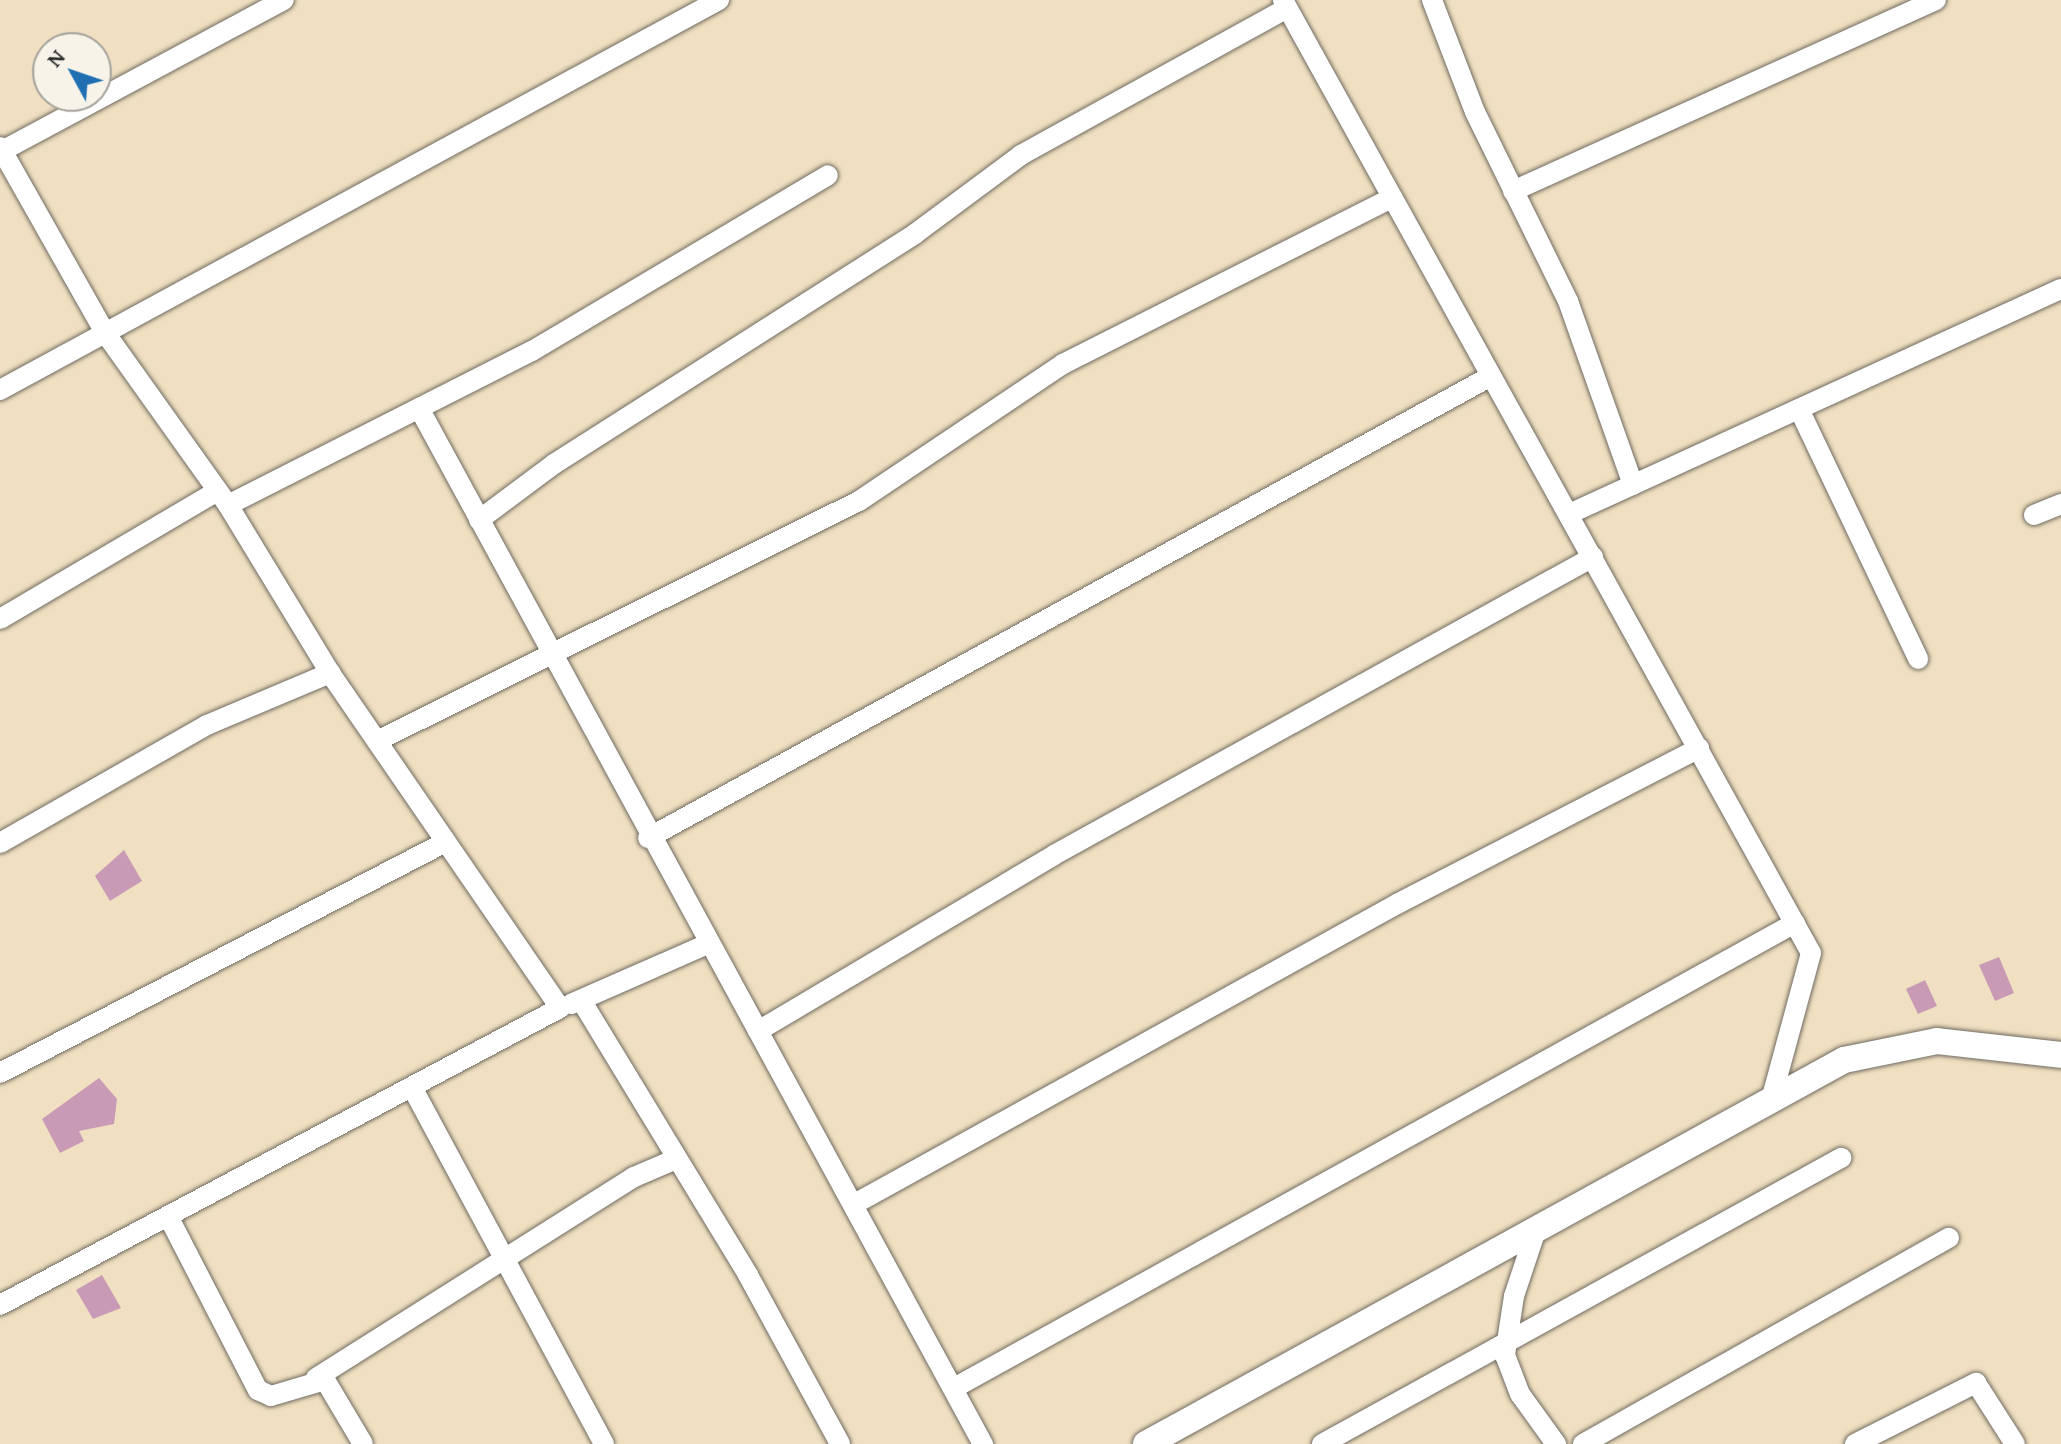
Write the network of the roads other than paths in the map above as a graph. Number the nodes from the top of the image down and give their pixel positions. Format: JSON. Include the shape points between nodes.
{"nodes":[{"id":1,"x":284,"y":0,"type":"edge"},
{"id":2,"x":719,"y":0,"type":"edge"},
{"id":3,"x":1432,"y":0,"type":"edge"},
{"id":4,"x":1936,"y":0,"type":"edge"},
{"id":5,"x":1285,"y":4,"type":"edge"},
{"id":6,"x":1,"y":150,"type":"edge"},
{"id":7,"x":828,"y":175,"type":"dead end"},
{"id":8,"x":1513,"y":191,"type":"junction"},
{"id":9,"x":1392,"y":198,"type":"junction"},
{"id":10,"x":2061,"y":289,"type":"edge"},
{"id":11,"x":106,"y":334,"type":"junction"},
{"id":12,"x":1491,"y":376,"type":"junction"},
{"id":13,"x":0,"y":390,"type":"edge"},
{"id":14,"x":419,"y":408,"type":"junction"},
{"id":15,"x":1799,"y":409,"type":"junction"},
{"id":16,"x":1633,"y":485,"type":"junction"},
{"id":17,"x":222,"y":498,"type":"junction"},
{"id":18,"x":2061,"y":504,"type":"edge"},
{"id":19,"x":1569,"y":514,"type":"junction"},
{"id":20,"x":2034,"y":515,"type":"dead end"},
{"id":21,"x":479,"y":520,"type":"junction"},
{"id":22,"x":1593,"y":557,"type":"junction"},
{"id":23,"x":0,"y":619,"type":"edge"},
{"id":24,"x":550,"y":654,"type":"junction"},
{"id":25,"x":1918,"y":659,"type":"dead end"},
{"id":26,"x":330,"y":673,"type":"junction"},
{"id":27,"x":381,"y":739,"type":"junction"},
{"id":28,"x":1699,"y":748,"type":"junction"},
{"id":29,"x":648,"y":838,"type":"junction"},
{"id":30,"x":0,"y":843,"type":"edge"},
{"id":31,"x":443,"y":843,"type":"junction"},
{"id":32,"x":1795,"y":923,"type":"junction"},
{"id":33,"x":708,"y":944,"type":"junction"},
{"id":34,"x":581,"y":1000,"type":"junction"},
{"id":35,"x":560,"y":1008,"type":"junction"},
{"id":36,"x":758,"y":1031,"type":"junction"},
{"id":37,"x":2061,"y":1055,"type":"edge"},
{"id":38,"x":0,"y":1073,"type":"edge"},
{"id":39,"x":413,"y":1089,"type":"junction"},
{"id":40,"x":1772,"y":1097,"type":"junction"},
{"id":41,"x":1841,"y":1158,"type":"dead end"},
{"id":42,"x":676,"y":1159,"type":"junction"},
{"id":43,"x":858,"y":1202,"type":"junction"},
{"id":44,"x":168,"y":1216,"type":"junction"},
{"id":45,"x":1536,"y":1230,"type":"junction"},
{"id":46,"x":1949,"y":1238,"type":"dead end"},
{"id":47,"x":505,"y":1262,"type":"junction"},
{"id":48,"x":0,"y":1305,"type":"edge"},
{"id":49,"x":1506,"y":1342,"type":"junction"},
{"id":50,"x":316,"y":1378,"type":"junction"},
{"id":51,"x":954,"y":1388,"type":"junction"},
{"id":52,"x":363,"y":1444,"type":"edge"},
{"id":53,"x":604,"y":1444,"type":"edge"},
{"id":54,"x":840,"y":1444,"type":"edge"},
{"id":55,"x":983,"y":1444,"type":"edge"},
{"id":56,"x":1146,"y":1444,"type":"edge"},
{"id":57,"x":1322,"y":1444,"type":"edge"},
{"id":58,"x":1556,"y":1444,"type":"edge"},
{"id":59,"x":1583,"y":1444,"type":"edge"},
{"id":60,"x":1855,"y":1444,"type":"edge"},
{"id":61,"x":2015,"y":1444,"type":"edge"}],
"edges":[{"from":1,"to":6,"type":"street"},
{"from":2,"to":11,"type":"street"},
{"from":3,"to":8,"type":"street"},
{"from":4,"to":8,"type":"street"},
{"from":5,"to":9,"type":"street"},
{"from":5,"to":21,"type":"street","via":[[1021,155],[905,241],[554,464]]},
{"from":6,"to":11,"type":"street"},
{"from":7,"to":14,"type":"street","via":[[532,351]]},
{"from":8,"to":16,"type":"street","via":[[1568,301]]},
{"from":9,"to":12,"type":"street"},
{"from":9,"to":24,"type":"street","via":[[1063,364],[859,501]]},
{"from":10,"to":15,"type":"street"},
{"from":11,"to":13,"type":"street"},
{"from":11,"to":17,"type":"street"},
{"from":12,"to":19,"type":"street"},
{"from":12,"to":29,"type":"street"},
{"from":14,"to":17,"type":"street"},
{"from":14,"to":21,"type":"street"},
{"from":15,"to":16,"type":"street"},
{"from":15,"to":25,"type":"street"},
{"from":16,"to":19,"type":"street"},
{"from":17,"to":23,"type":"street"},
{"from":17,"to":26,"type":"street"},
{"from":18,"to":20,"type":"street"},
{"from":19,"to":22,"type":"street"},
{"from":21,"to":24,"type":"street"},
{"from":22,"to":28,"type":"street"},
{"from":22,"to":36,"type":"street","via":[[1054,855]]},
{"from":24,"to":27,"type":"street"},
{"from":24,"to":29,"type":"street"},
{"from":26,"to":27,"type":"street"},
{"from":26,"to":30,"type":"street","via":[[207,725]]},
{"from":27,"to":31,"type":"street"},
{"from":28,"to":32,"type":"street"},
{"from":28,"to":43,"type":"street","via":[[1397,904]]},
{"from":29,"to":33,"type":"street"},
{"from":31,"to":35,"type":"street"},
{"from":31,"to":38,"type":"street"},
{"from":32,"to":40,"type":"street","via":[[1811,953]]},
{"from":32,"to":51,"type":"street"},
{"from":33,"to":34,"type":"street"},
{"from":33,"to":36,"type":"street"},
{"from":34,"to":35,"type":"street"},
{"from":34,"to":42,"type":"street"},
{"from":35,"to":39,"type":"street"},
{"from":36,"to":43,"type":"street"},
{"from":37,"to":40,"type":"street","via":[[1984,1042],[1905,1045],[1844,1060]]},
{"from":39,"to":44,"type":"street"},
{"from":39,"to":47,"type":"street"},
{"from":40,"to":45,"type":"street"},
{"from":41,"to":49,"type":"street"},
{"from":42,"to":47,"type":"street","via":[[634,1177]]},
{"from":42,"to":54,"type":"street"},
{"from":43,"to":51,"type":"street"},
{"from":44,"to":48,"type":"street"},
{"from":44,"to":50,"type":"street","via":[[258,1390],[271,1396]]},
{"from":45,"to":49,"type":"street"},
{"from":45,"to":56,"type":"street"},
{"from":46,"to":59,"type":"street"},
{"from":47,"to":50,"type":"street"},
{"from":47,"to":53,"type":"street"},
{"from":49,"to":57,"type":"street"},
{"from":49,"to":58,"type":"street","via":[[1520,1394]]},
{"from":50,"to":52,"type":"street","via":[[333,1387]]},
{"from":51,"to":55,"type":"street"},
{"from":60,"to":61,"type":"street","via":[[1976,1383]]}]}
